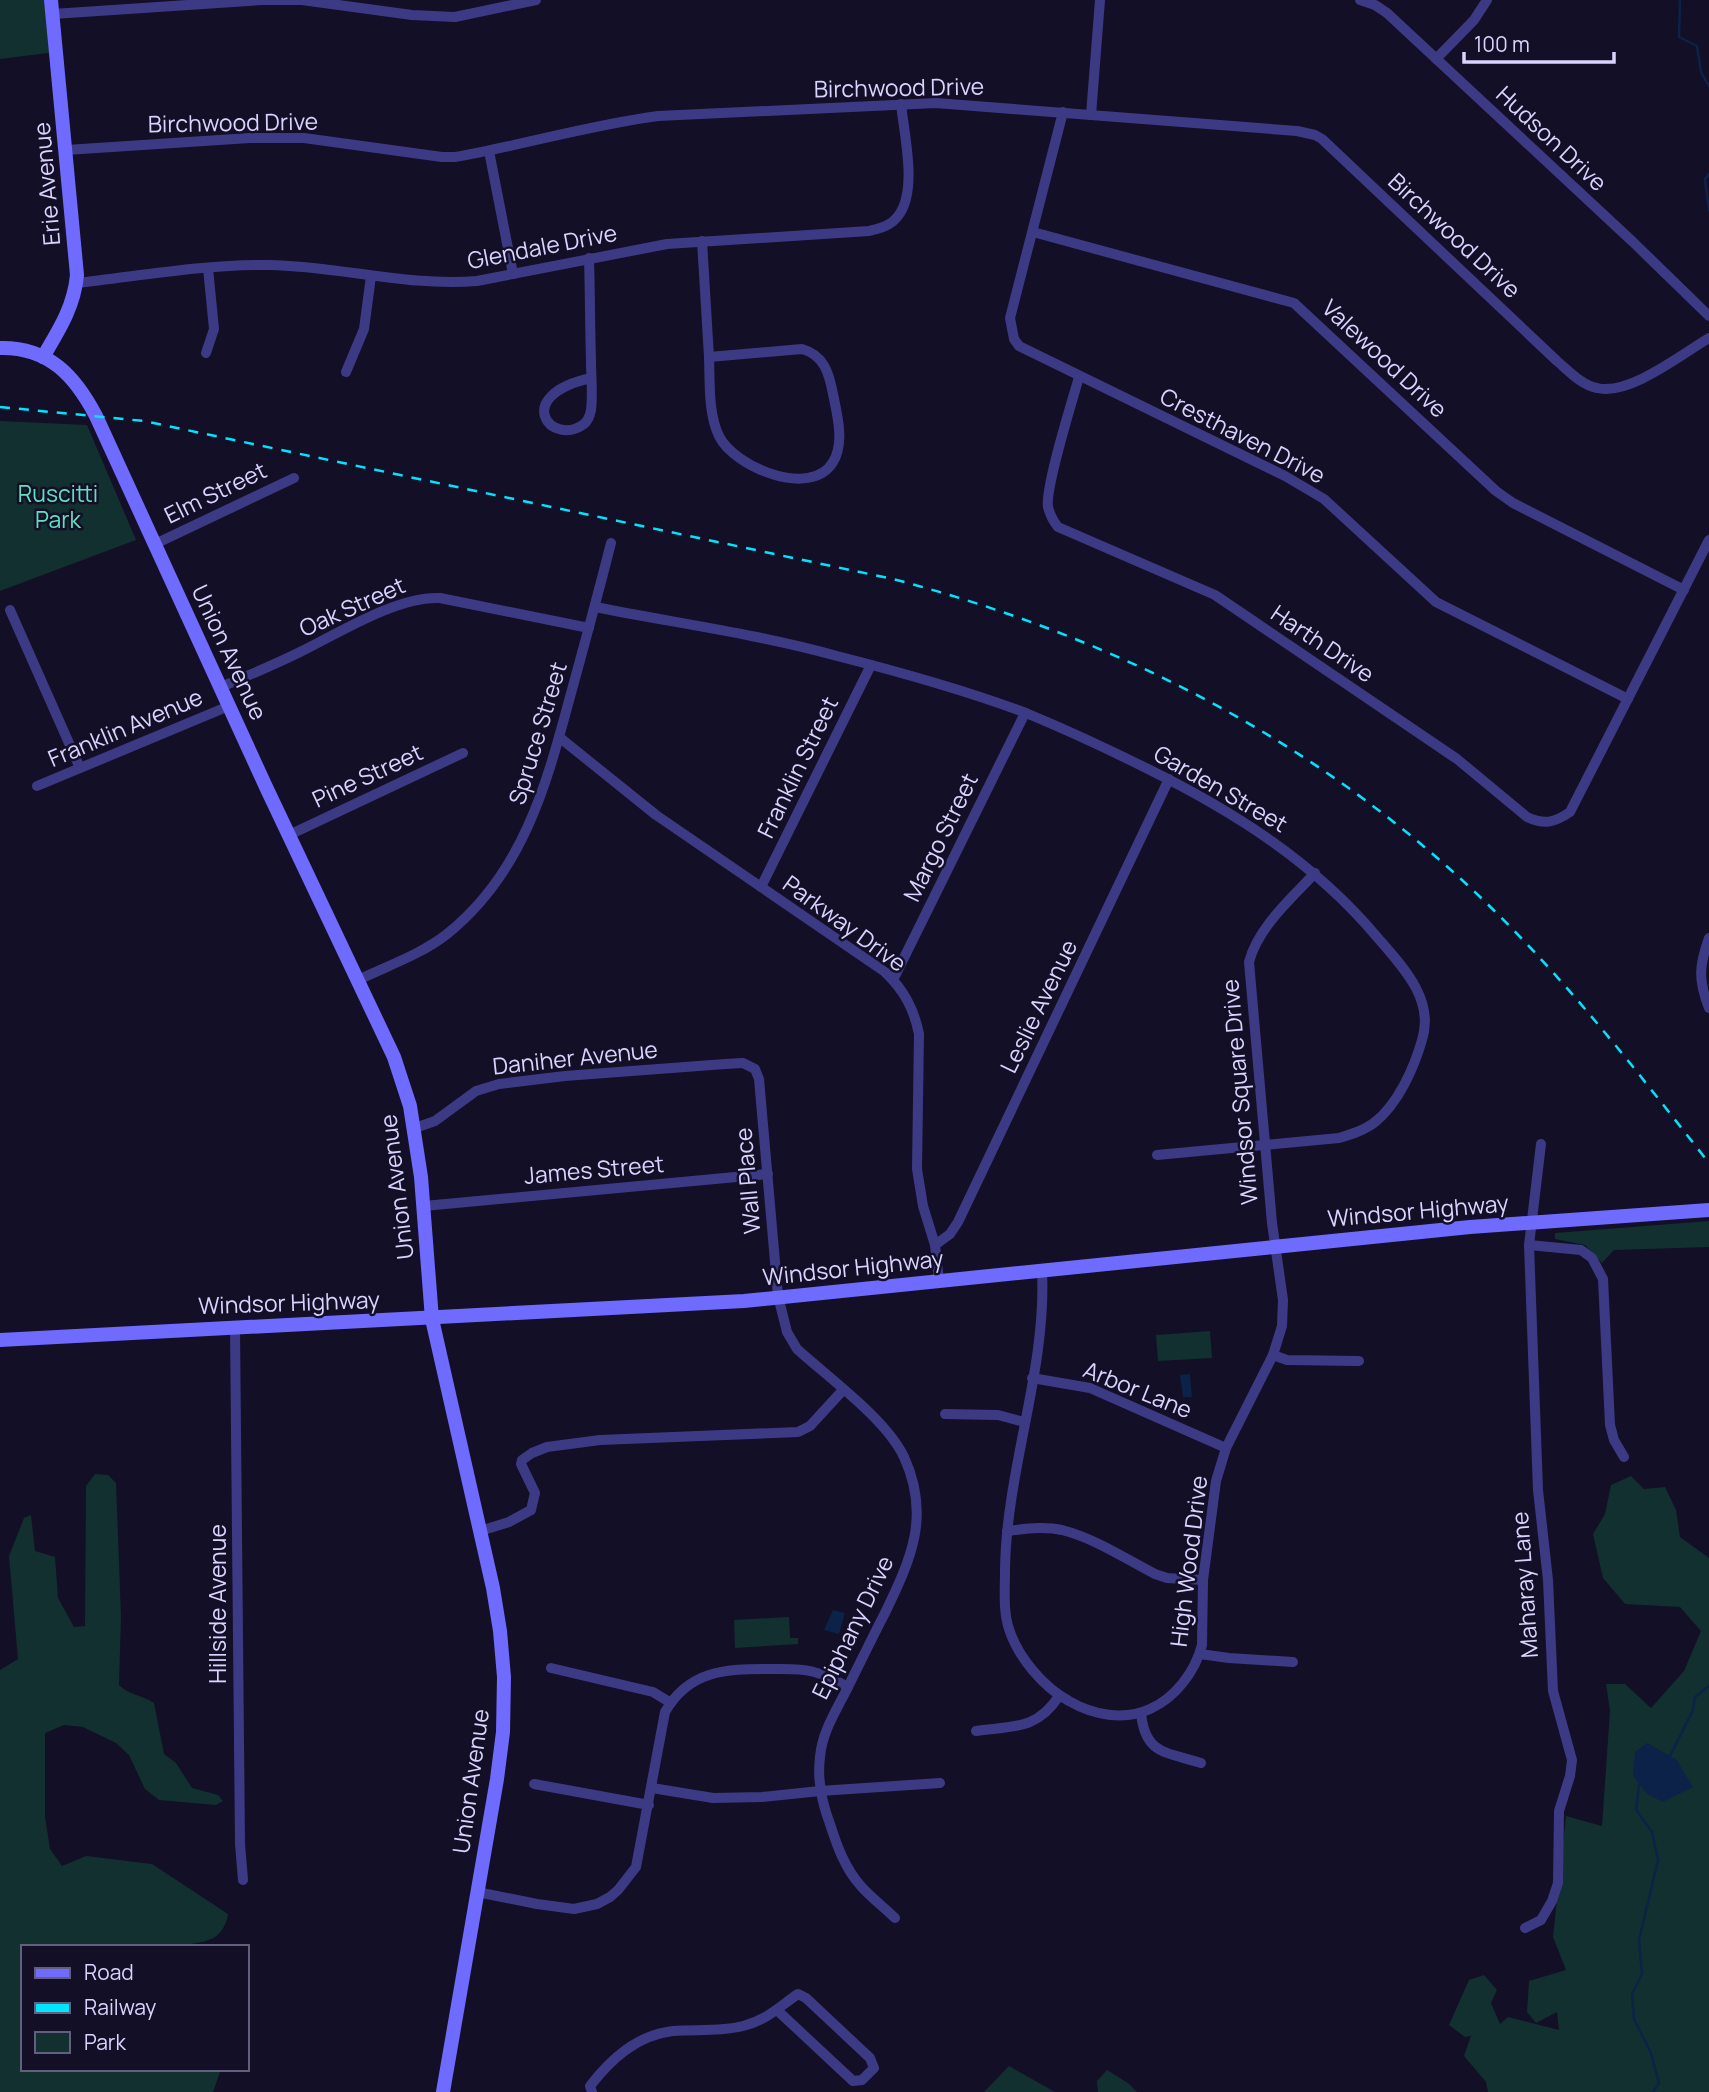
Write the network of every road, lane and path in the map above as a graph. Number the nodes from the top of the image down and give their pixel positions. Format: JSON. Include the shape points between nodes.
{"nodes":[{"id":1,"x":536,"y":0,"type":"edge"},
{"id":2,"x":1100,"y":0,"type":"edge"},
{"id":3,"x":1360,"y":0,"type":"edge"},
{"id":4,"x":1487,"y":0,"type":"edge"},
{"id":5,"x":52,"y":7,"type":"edge"},
{"id":6,"x":1436,"y":59,"type":"junction"},
{"id":7,"x":901,"y":104,"type":"junction"},
{"id":8,"x":1063,"y":112,"type":"junction"},
{"id":9,"x":1091,"y":115,"type":"junction"},
{"id":10,"x":66,"y":150,"type":"junction"},
{"id":11,"x":489,"y":151,"type":"junction"},
{"id":12,"x":1032,"y":237,"type":"junction"},
{"id":13,"x":702,"y":242,"type":"junction"},
{"id":14,"x":589,"y":258,"type":"junction"},
{"id":15,"x":208,"y":268,"type":"junction"},
{"id":16,"x":513,"y":274,"type":"junction"},
{"id":17,"x":371,"y":276,"type":"junction"},
{"id":18,"x":76,"y":282,"type":"junction"},
{"id":19,"x":1709,"y":316,"type":"edge"},
{"id":20,"x":1709,"y":338,"type":"edge"},
{"id":21,"x":0,"y":348,"type":"edge"},
{"id":22,"x":206,"y":353,"type":"dead end"},
{"id":23,"x":43,"y":357,"type":"junction"},
{"id":24,"x":709,"y":357,"type":"junction"},
{"id":25,"x":346,"y":372,"type":"dead end"},
{"id":26,"x":1079,"y":377,"type":"junction"},
{"id":27,"x":591,"y":378,"type":"junction"},
{"id":28,"x":294,"y":478,"type":"dead end"},
{"id":29,"x":1709,"y":540,"type":"edge"},
{"id":30,"x":611,"y":543,"type":"dead end"},
{"id":31,"x":155,"y":544,"type":"junction"},
{"id":32,"x":1684,"y":590,"type":"junction"},
{"id":33,"x":595,"y":607,"type":"junction"},
{"id":34,"x":10,"y":611,"type":"dead end"},
{"id":35,"x":589,"y":628,"type":"junction"},
{"id":36,"x":871,"y":666,"type":"junction"},
{"id":37,"x":221,"y":687,"type":"junction"},
{"id":38,"x":1628,"y":699,"type":"junction"},
{"id":39,"x":229,"y":706,"type":"junction"},
{"id":40,"x":1025,"y":713,"type":"junction"},
{"id":41,"x":559,"y":737,"type":"junction"},
{"id":42,"x":463,"y":753,"type":"dead end"},
{"id":43,"x":80,"y":768,"type":"junction"},
{"id":44,"x":1169,"y":779,"type":"junction"},
{"id":45,"x":37,"y":786,"type":"dead end"},
{"id":46,"x":289,"y":835,"type":"junction"},
{"id":47,"x":1315,"y":873,"type":"junction"},
{"id":48,"x":761,"y":887,"type":"junction"},
{"id":49,"x":1709,"y":938,"type":"edge"},
{"id":50,"x":358,"y":980,"type":"junction"},
{"id":51,"x":893,"y":980,"type":"junction"},
{"id":52,"x":1709,"y":1008,"type":"edge"},
{"id":53,"x":750,"y":1065,"type":"joint"},
{"id":54,"x":415,"y":1128,"type":"junction"},
{"id":55,"x":1541,"y":1144,"type":"dead end"},
{"id":56,"x":1265,"y":1145,"type":"junction"},
{"id":57,"x":1157,"y":1155,"type":"dead end"},
{"id":58,"x":768,"y":1174,"type":"junction"},
{"id":59,"x":424,"y":1206,"type":"junction"},
{"id":60,"x":1709,"y":1210,"type":"edge"},
{"id":61,"x":1531,"y":1222,"type":"junction"},
{"id":62,"x":935,"y":1245,"type":"junction"},
{"id":63,"x":1529,"y":1245,"type":"junction"},
{"id":64,"x":1276,"y":1246,"type":"junction"},
{"id":65,"x":1042,"y":1270,"type":"junction"},
{"id":66,"x":939,"y":1281,"type":"junction"},
{"id":67,"x":778,"y":1296,"type":"junction"},
{"id":68,"x":432,"y":1318,"type":"junction"},
{"id":69,"x":235,"y":1327,"type":"junction"},
{"id":70,"x":0,"y":1340,"type":"edge"},
{"id":71,"x":1273,"y":1355,"type":"junction"},
{"id":72,"x":1359,"y":1361,"type":"dead end"},
{"id":73,"x":1032,"y":1378,"type":"junction"},
{"id":74,"x":843,"y":1390,"type":"junction"},
{"id":75,"x":945,"y":1414,"type":"dead end"},
{"id":76,"x":1024,"y":1422,"type":"junction"},
{"id":77,"x":1226,"y":1448,"type":"junction"},
{"id":78,"x":1624,"y":1457,"type":"dead end"},
{"id":79,"x":480,"y":1531,"type":"junction"},
{"id":80,"x":1007,"y":1531,"type":"junction"},
{"id":81,"x":1203,"y":1580,"type":"junction"},
{"id":82,"x":1200,"y":1654,"type":"junction"},
{"id":83,"x":1293,"y":1662,"type":"dead end"},
{"id":84,"x":551,"y":1668,"type":"dead end"},
{"id":85,"x":848,"y":1688,"type":"junction"},
{"id":86,"x":1059,"y":1696,"type":"junction"},
{"id":87,"x":671,"y":1703,"type":"junction"},
{"id":88,"x":1141,"y":1713,"type":"junction"},
{"id":89,"x":976,"y":1731,"type":"dead end"},
{"id":90,"x":1201,"y":1763,"type":"dead end"},
{"id":91,"x":940,"y":1783,"type":"dead end"},
{"id":92,"x":534,"y":1784,"type":"dead end"},
{"id":93,"x":652,"y":1788,"type":"junction"},
{"id":94,"x":820,"y":1791,"type":"junction"},
{"id":95,"x":649,"y":1805,"type":"junction"},
{"id":96,"x":243,"y":1880,"type":"dead end"},
{"id":97,"x":477,"y":1892,"type":"junction"},
{"id":98,"x":895,"y":1918,"type":"dead end"},
{"id":99,"x":1525,"y":1928,"type":"dead end"},
{"id":100,"x":778,"y":2011,"type":"junction"},
{"id":101,"x":589,"y":2090,"type":"edge"},
{"id":102,"x":443,"y":2092,"type":"edge"}],
"edges":[{"from":1,"to":5,"type":"street","via":[[455,17],[302,0]]},
{"from":2,"to":9,"type":"street"},
{"from":3,"to":6,"type":"street","name":"Hudson Drive","via":[[1387,13]]},
{"from":4,"to":6,"type":"street"},
{"from":5,"to":10,"type":"street","name":"Erie Avenue"},
{"from":6,"to":19,"type":"street","name":"Hudson Drive"},
{"from":7,"to":8,"type":"street","name":"Birchwood Drive"},
{"from":7,"to":11,"type":"street","name":"Birchwood Drive","via":[[658,116]]},
{"from":7,"to":13,"type":"street","name":"Glendale Drive","via":[[908,191],[905,205],[887,226]]},
{"from":8,"to":9,"type":"street","name":"Birchwood Drive"},
{"from":8,"to":12,"type":"street"},
{"from":9,"to":20,"type":"street","name":"Birchwood Drive","via":[[1315,135],[1557,360],[1600,390],[1642,379]]},
{"from":10,"to":11,"type":"street","name":"Birchwood Drive","via":[[290,138],[442,157]]},
{"from":10,"to":18,"type":"street","name":"Erie Avenue"},
{"from":11,"to":16,"type":"street"},
{"from":12,"to":26,"type":"street","via":[[1010,318],[1014,339],[1025,350]]},
{"from":12,"to":32,"type":"street","name":"Valewood Drive","via":[[1294,303],[1496,491]]},
{"from":13,"to":14,"type":"street","name":"Glendale Drive"},
{"from":13,"to":24,"type":"street"},
{"from":14,"to":16,"type":"street","name":"Glendale Drive"},
{"from":14,"to":27,"type":"street"},
{"from":15,"to":17,"type":"street","name":"Glendale Drive","via":[[267,265]]},
{"from":15,"to":18,"type":"street","name":"Glendale Drive"},
{"from":15,"to":22,"type":"street","via":[[214,329]]},
{"from":16,"to":17,"type":"street","name":"Glendale Drive","via":[[450,283]]},
{"from":17,"to":25,"type":"street","via":[[363,330]]},
{"from":18,"to":23,"type":"street","name":"Erie Avenue","via":[[67,318]]},
{"from":21,"to":23,"type":"street","name":"Union Avenue"},
{"from":23,"to":31,"type":"street","name":"Union Avenue","via":[[84,393]]},
{"from":24,"to":24,"type":"street","via":[[713,416],[730,451],[754,467],[782,477],[808,480],[830,466],[837,453],[837,422],[825,365],[817,355],[802,349]]},
{"from":26,"to":38,"type":"street","name":"Cresthaven Drive","via":[[1315,493],[1436,603]]},
{"from":26,"to":38,"type":"street","name":"Harth Drive","via":[[1051,482],[1048,505],[1058,527],[1214,595],[1457,759],[1527,817],[1539,823],[1552,822],[1570,812]]},
{"from":27,"to":27,"type":"street","via":[[587,421],[574,429],[550,425],[544,418],[550,395]]},
{"from":28,"to":31,"type":"street","name":"Elm Street"},
{"from":29,"to":32,"type":"street","name":"Harth Drive"},
{"from":30,"to":33,"type":"street","name":"Spruce Street"},
{"from":31,"to":37,"type":"street","name":"Union Avenue"},
{"from":32,"to":38,"type":"street","name":"Harth Drive"},
{"from":33,"to":35,"type":"street","name":"Spruce Street"},
{"from":33,"to":36,"type":"street","name":"Garden Street"},
{"from":34,"to":43,"type":"street"},
{"from":35,"to":37,"type":"street","name":"Oak Street","via":[[453,600],[419,598]]},
{"from":35,"to":41,"type":"street","name":"Spruce Street"},
{"from":36,"to":40,"type":"street","name":"Garden Street"},
{"from":36,"to":48,"type":"street","name":"Franklin Street"},
{"from":37,"to":39,"type":"street","name":"Union Avenue"},
{"from":39,"to":43,"type":"street","name":"Franklin Avenue"},
{"from":39,"to":46,"type":"street","name":"Union Avenue"},
{"from":40,"to":44,"type":"street","name":"Garden Street"},
{"from":40,"to":51,"type":"street","name":"Margo Street"},
{"from":41,"to":48,"type":"street","name":"Parkway Drive","via":[[656,815]]},
{"from":41,"to":50,"type":"street","name":"Spruce Street","via":[[533,819],[482,900],[444,936]]},
{"from":42,"to":46,"type":"street","name":"Pine Street"},
{"from":43,"to":45,"type":"street","name":"Franklin Avenue"},
{"from":44,"to":47,"type":"street","name":"Garden Street","via":[[1258,831]]},
{"from":44,"to":62,"type":"street","name":"Leslie Avenue","via":[[958,1222]]},
{"from":46,"to":50,"type":"street","name":"Union Avenue"},
{"from":47,"to":56,"type":"street","name":"Windsor Square Drive","via":[[1261,934],[1248,962]]},
{"from":47,"to":56,"type":"street","name":"Garden Street","via":[[1352,907],[1418,991],[1424,1009],[1423,1036],[1392,1105],[1374,1123],[1339,1138]]},
{"from":48,"to":51,"type":"street","name":"Parkway Drive"},
{"from":49,"to":52,"type":"street","via":[[1700,974]]},
{"from":50,"to":54,"type":"street","name":"Union Avenue","via":[[394,1057]]},
{"from":51,"to":62,"type":"street","name":"Parkway Drive","via":[[905,995],[919,1034],[917,1169]]},
{"from":53,"to":54,"type":"street","name":"Daniher Avenue","via":[[499,1084],[476,1091],[435,1121]]},
{"from":53,"to":58,"type":"street","name":"Wall Place","via":[[759,1079]]},
{"from":54,"to":59,"type":"street","name":"Union Avenue"},
{"from":55,"to":61,"type":"street","name":"Maharay Lane"},
{"from":56,"to":57,"type":"street","name":"Garden Street"},
{"from":56,"to":64,"type":"street","name":"Windsor Square Drive"},
{"from":58,"to":59,"type":"street","name":"James Street"},
{"from":58,"to":67,"type":"street","name":"Wall Place"},
{"from":59,"to":68,"type":"street","name":"Union Avenue"},
{"from":60,"to":61,"type":"street","name":"Windsor Highway"},
{"from":61,"to":63,"type":"street","name":"Maharay Lane"},
{"from":61,"to":64,"type":"street","name":"Windsor Highway"},
{"from":62,"to":66,"type":"street","name":"Parkway Drive"},
{"from":63,"to":78,"type":"street","via":[[1580,1250],[1592,1258],[1603,1279],[1610,1424]]},
{"from":63,"to":99,"type":"street","name":"Maharay Lane","via":[[1538,1490],[1553,1691],[1572,1760],[1559,1811],[1558,1883],[1541,1920]]},
{"from":64,"to":65,"type":"street","name":"Windsor Highway"},
{"from":64,"to":71,"type":"street","name":"High Wood Drive","via":[[1283,1313]]},
{"from":65,"to":66,"type":"street","name":"Windsor Highway"},
{"from":65,"to":73,"type":"street","name":"High Wood Drive","via":[[1043,1305]]},
{"from":66,"to":67,"type":"street","name":"Windsor Highway"},
{"from":67,"to":68,"type":"street","name":"Windsor Highway"},
{"from":67,"to":74,"type":"street","name":"Epiphany Drive","via":[[790,1342]]},
{"from":68,"to":69,"type":"street","name":"Windsor Highway"},
{"from":68,"to":79,"type":"street","name":"Union Avenue"},
{"from":69,"to":70,"type":"street","name":"Windsor Highway"},
{"from":69,"to":96,"type":"street","name":"Hillside Avenue"},
{"from":71,"to":72,"type":"street","via":[[1287,1360]]},
{"from":71,"to":77,"type":"street","name":"High Wood Drive"},
{"from":73,"to":76,"type":"street","name":"High Wood Drive"},
{"from":73,"to":77,"type":"street","name":"Arbor Lane","via":[[1090,1388]]},
{"from":74,"to":79,"type":"street","via":[[810,1426],[798,1432],[600,1440],[547,1447],[522,1460],[535,1493],[531,1510]]},
{"from":74,"to":85,"type":"street","name":"Epiphany Drive","via":[[884,1427],[903,1455],[913,1483],[918,1522],[906,1569]]},
{"from":75,"to":76,"type":"street","via":[[998,1415]]},
{"from":76,"to":80,"type":"street","name":"High Wood Drive"},
{"from":77,"to":81,"type":"street","name":"High Wood Drive","via":[[1216,1481]]},
{"from":79,"to":97,"type":"street","name":"Union Avenue","via":[[497,1610],[504,1677],[503,1732]]},
{"from":80,"to":81,"type":"street","via":[[1062,1530],[1155,1574]]},
{"from":80,"to":86,"type":"street","name":"High Wood Drive","via":[[1008,1628],[1036,1675]]},
{"from":81,"to":82,"type":"street","name":"High Wood Drive"},
{"from":82,"to":83,"type":"street"},
{"from":82,"to":88,"type":"street","name":"High Wood Drive","via":[[1176,1691]]},
{"from":84,"to":87,"type":"street","via":[[653,1692]]},
{"from":85,"to":87,"type":"street","via":[[800,1669],[719,1671],[697,1679]]},
{"from":85,"to":94,"type":"street","name":"Epiphany Drive","via":[[821,1746]]},
{"from":86,"to":88,"type":"street","name":"High Wood Drive","via":[[1100,1714]]},
{"from":86,"to":89,"type":"street","via":[[1039,1719]]},
{"from":87,"to":93,"type":"street","via":[[660,1733]]},
{"from":88,"to":90,"type":"street","via":[[1143,1731],[1153,1746]]},
{"from":91,"to":94,"type":"street"},
{"from":92,"to":95,"type":"street"},
{"from":93,"to":94,"type":"street","via":[[713,1798]]},
{"from":93,"to":95,"type":"street"},
{"from":94,"to":98,"type":"street","name":"Epiphany Drive","via":[[847,1868]]},
{"from":95,"to":97,"type":"street","via":[[636,1867],[610,1897],[575,1909]]},
{"from":97,"to":102,"type":"street","name":"Union Avenue"},
{"from":100,"to":100,"type":"street","via":[[798,1994],[802,1996],[870,2059],[874,2068],[862,2080],[853,2081]]},
{"from":100,"to":101,"type":"street","via":[[743,2026],[647,2037],[606,2066]]}]}
